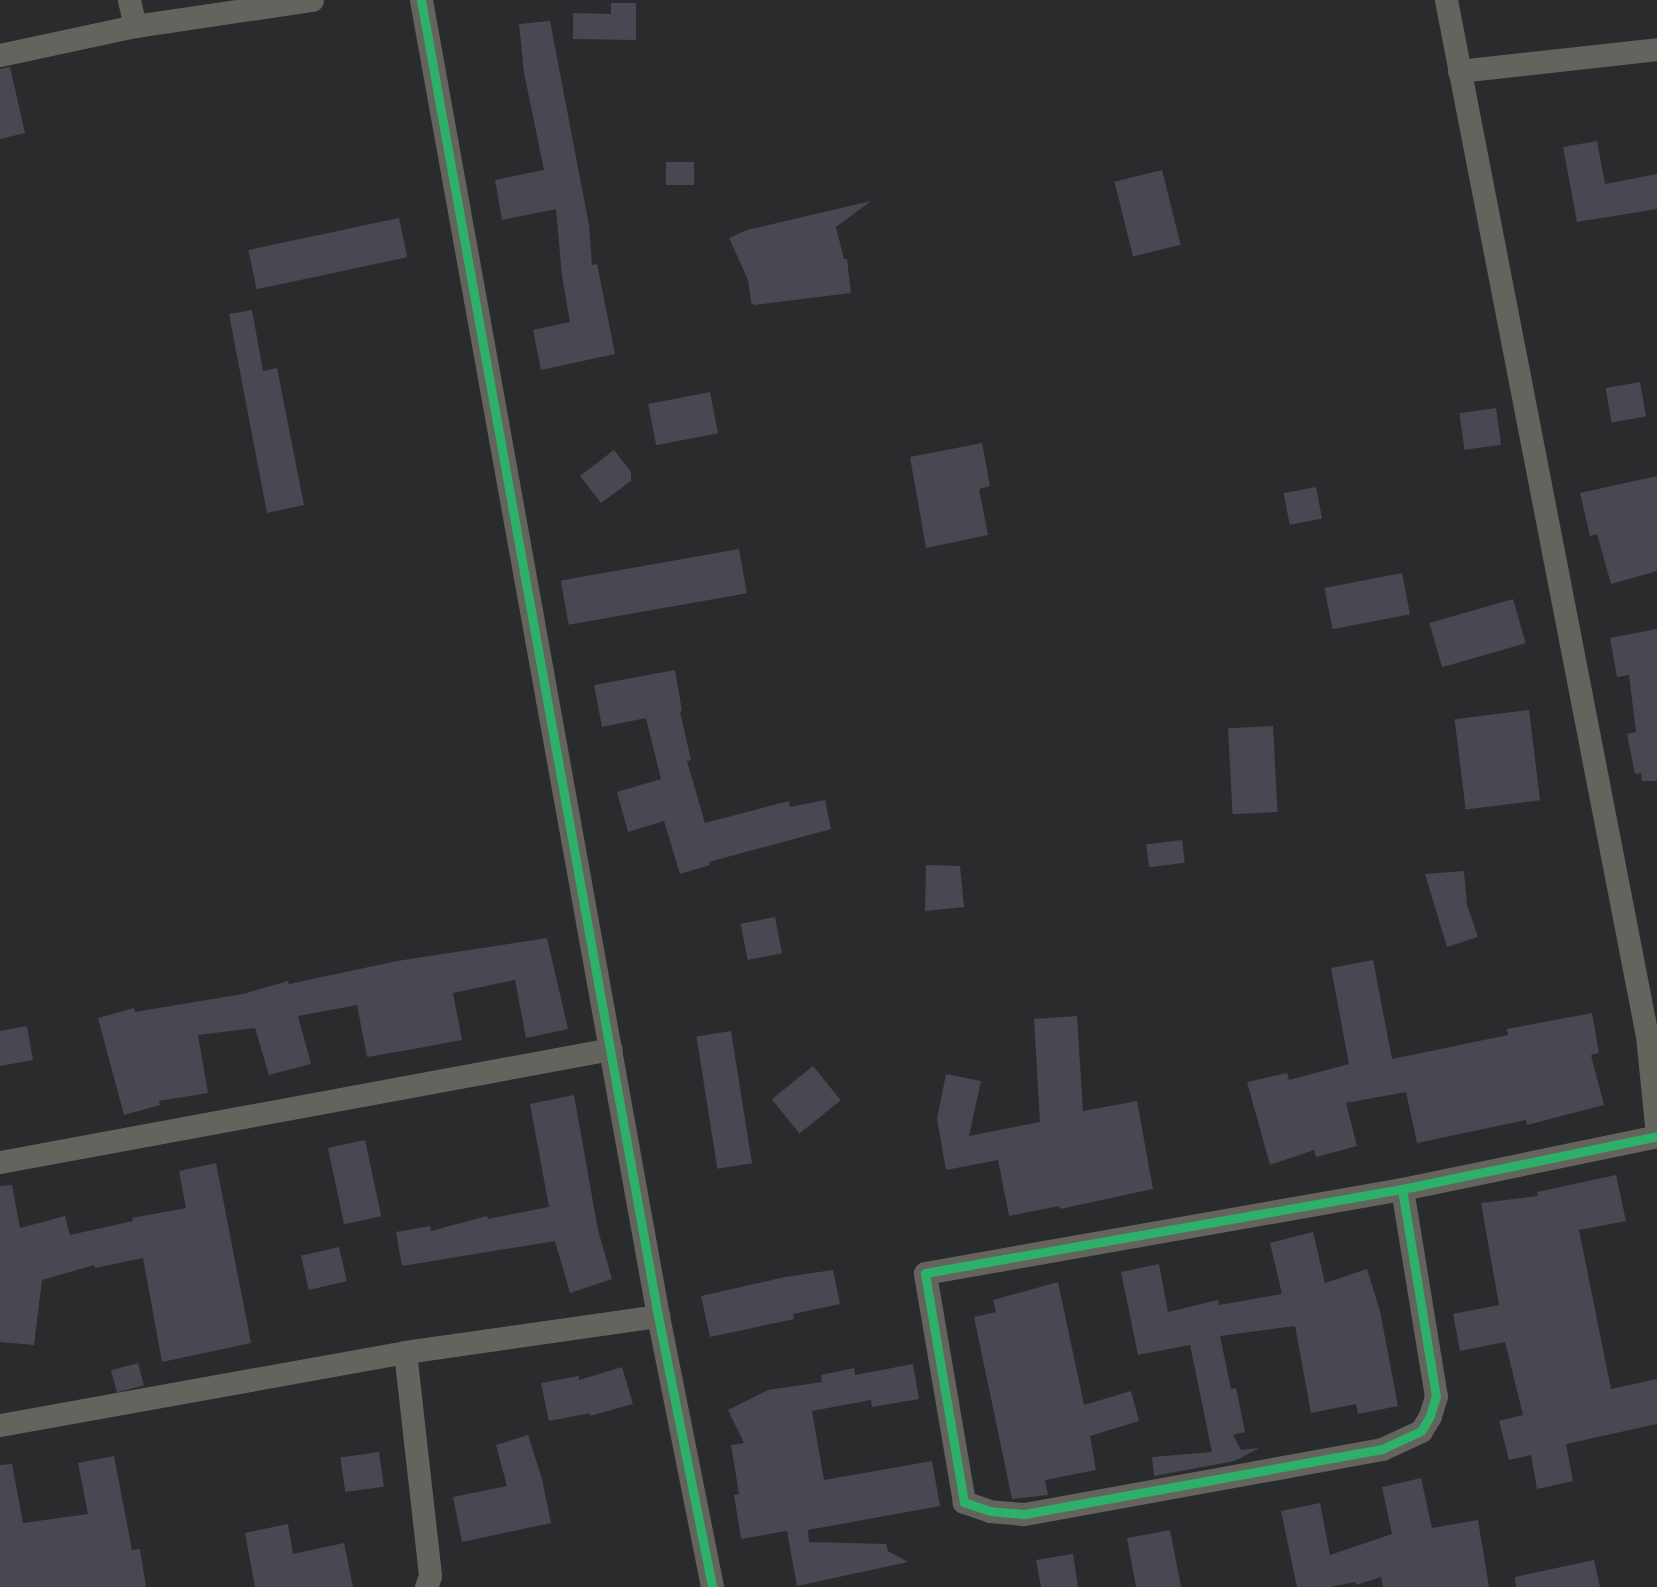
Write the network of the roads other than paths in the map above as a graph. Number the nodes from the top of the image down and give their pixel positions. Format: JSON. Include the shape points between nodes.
{"nodes":[{"id":1,"x":129,"y":0,"type":"edge"},
{"id":2,"x":312,"y":0,"type":"edge"},
{"id":3,"x":421,"y":0,"type":"edge"},
{"id":4,"x":1446,"y":0,"type":"edge"},
{"id":5,"x":135,"y":26,"type":"junction"},
{"id":6,"x":1657,"y":49,"type":"edge"},
{"id":7,"x":0,"y":55,"type":"edge"},
{"id":8,"x":1459,"y":71,"type":"junction"},
{"id":9,"x":1652,"y":1034,"type":"edge"},
{"id":10,"x":611,"y":1049,"type":"junction"},
{"id":11,"x":1657,"y":1135,"type":"edge"},
{"id":12,"x":0,"y":1162,"type":"edge"},
{"id":13,"x":1402,"y":1189,"type":"junction"},
{"id":14,"x":658,"y":1316,"type":"junction"},
{"id":15,"x":405,"y":1352,"type":"junction"},
{"id":16,"x":0,"y":1425,"type":"edge"},
{"id":17,"x":426,"y":1587,"type":"edge"},
{"id":18,"x":712,"y":1587,"type":"edge"}],
"edges":[{"from":1,"to":5,"type":"street"},
{"from":2,"to":5,"type":"street"},
{"from":3,"to":10,"type":"street"},
{"from":4,"to":8,"type":"street"},
{"from":5,"to":7,"type":"street"},
{"from":6,"to":8,"type":"street"},
{"from":8,"to":9,"type":"street"},
{"from":9,"to":11,"type":"street"},
{"from":10,"to":12,"type":"street"},
{"from":10,"to":14,"type":"street"},
{"from":11,"to":13,"type":"street"},
{"from":13,"to":13,"type":"street","via":[[1436,1396],[1420,1431],[1382,1449],[1023,1514],[990,1511],[964,1502],[925,1273]]},
{"from":14,"to":15,"type":"street"},
{"from":14,"to":18,"type":"street"},
{"from":15,"to":16,"type":"street"},
{"from":15,"to":17,"type":"street","via":[[430,1576]]}]}
